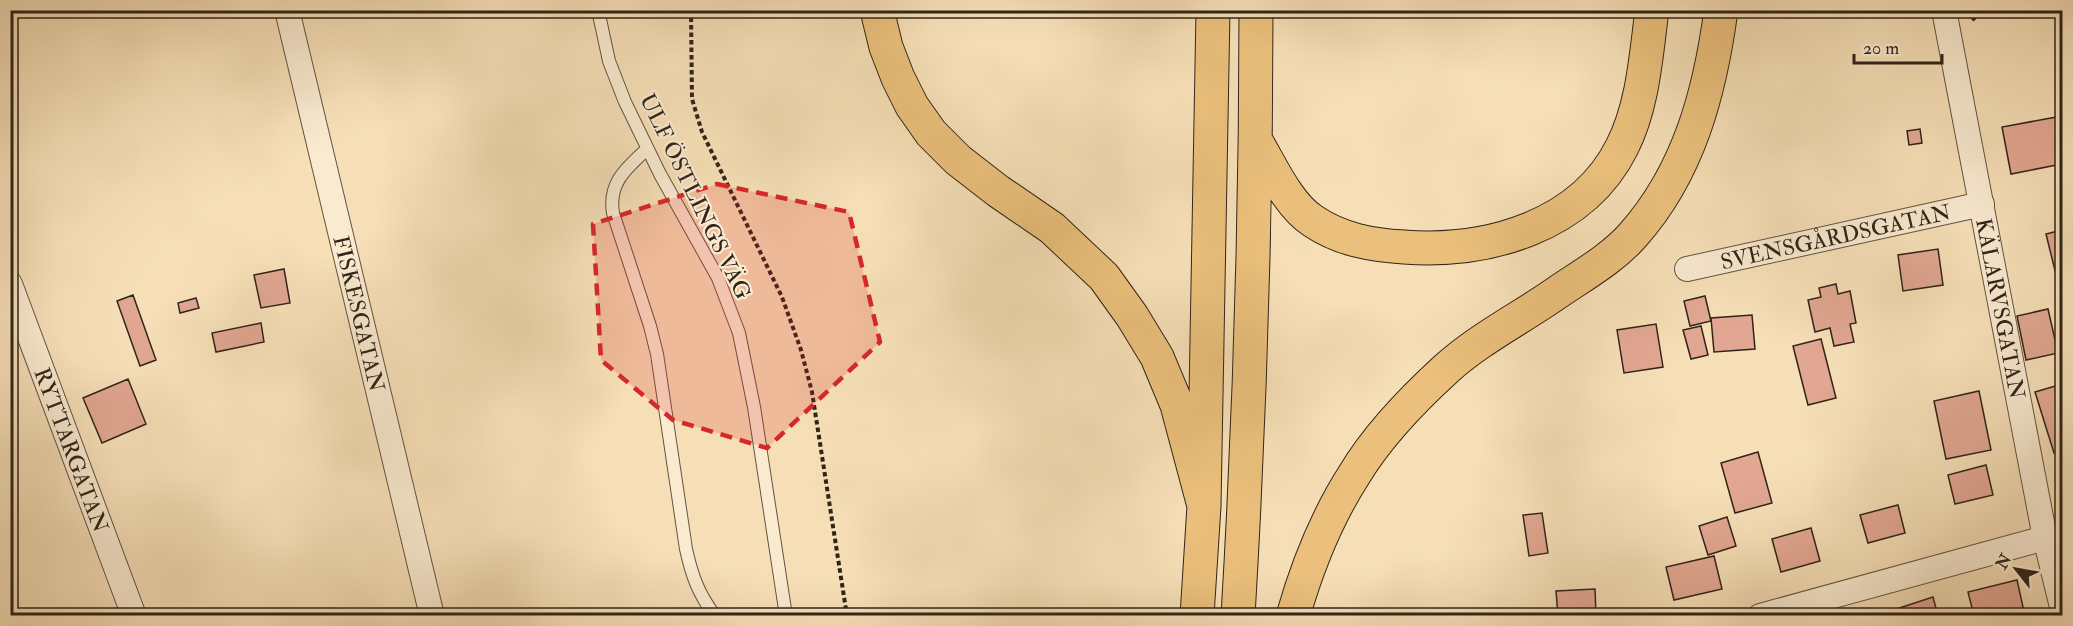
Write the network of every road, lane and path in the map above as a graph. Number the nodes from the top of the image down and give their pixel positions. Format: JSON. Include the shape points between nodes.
{"nodes":[{"id":1,"x":286,"y":10,"type":"edge"},
{"id":2,"x":598,"y":10,"type":"edge"},
{"id":3,"x":691,"y":10,"type":"edge"},
{"id":4,"x":877,"y":10,"type":"edge"},
{"id":5,"x":1213,"y":10,"type":"edge"},
{"id":6,"x":1256,"y":10,"type":"edge"},
{"id":7,"x":1652,"y":10,"type":"edge"},
{"id":8,"x":1721,"y":10,"type":"edge"},
{"id":9,"x":1944,"y":10,"type":"edge"},
{"id":10,"x":1256,"y":141,"type":"junction"},
{"id":11,"x":647,"y":149,"type":"junction"},
{"id":12,"x":1982,"y":204,"type":"junction"},
{"id":13,"x":1687,"y":268,"type":"dead end"},
{"id":14,"x":10,"y":284,"type":"edge"},
{"id":15,"x":1204,"y":506,"type":"junction"},
{"id":16,"x":2045,"y":538,"type":"junction"},
{"id":17,"x":2062,"y":607,"type":"edge"},
{"id":18,"x":134,"y":615,"type":"edge"},
{"id":19,"x":432,"y":615,"type":"edge"},
{"id":20,"x":715,"y":615,"type":"edge"},
{"id":21,"x":786,"y":615,"type":"edge"},
{"id":22,"x":847,"y":615,"type":"edge"},
{"id":23,"x":1197,"y":615,"type":"edge"},
{"id":24,"x":1238,"y":615,"type":"edge"},
{"id":25,"x":1293,"y":615,"type":"edge"},
{"id":26,"x":1760,"y":615,"type":"edge"}],
"edges":[{"from":1,"to":19,"type":"street","name":"FISKESGATAN"},
{"from":2,"to":11,"type":"lane","name":"ULF ÖSTLINGS VÄG","via":[[609,61]]},
{"from":3,"to":22,"type":"path","via":[[692,99],[702,132],[782,297],[812,392]]},
{"from":4,"to":15,"type":"highway","via":[[898,78],[931,134],[998,192],[1052,228],[1104,277],[1132,316],[1157,357],[1177,405]]},
{"from":5,"to":15,"type":"highway"},
{"from":6,"to":10,"type":"highway"},
{"from":7,"to":10,"type":"highway","via":[[1645,67],[1622,147],[1585,196],[1506,239],[1448,249],[1372,245],[1339,235],[1312,221],[1299,208]]},
{"from":8,"to":25,"type":"highway","via":[[1702,103],[1685,155],[1665,192],[1633,236],[1600,264],[1448,367],[1384,433],[1354,475],[1327,526]]},
{"from":9,"to":12,"type":"street","name":"KÄLARVSGATAN"},
{"from":10,"to":24,"type":"highway"},
{"from":11,"to":20,"type":"lane","via":[[624,171],[610,200],[657,354],[693,581]]},
{"from":11,"to":21,"type":"lane","name":"ULF ÖSTLINGS VÄG","via":[[718,278],[739,333]]},
{"from":12,"to":13,"type":"street","name":"SVENSGÅRDSGATAN"},
{"from":12,"to":16,"type":"street","name":"KÄLARVSGATAN"},
{"from":14,"to":18,"type":"street","name":"RYTTARGATAN"},
{"from":15,"to":23,"type":"highway"},
{"from":16,"to":17,"type":"street","name":"KÄLARVSGATAN"},
{"from":16,"to":26,"type":"street"}]}
